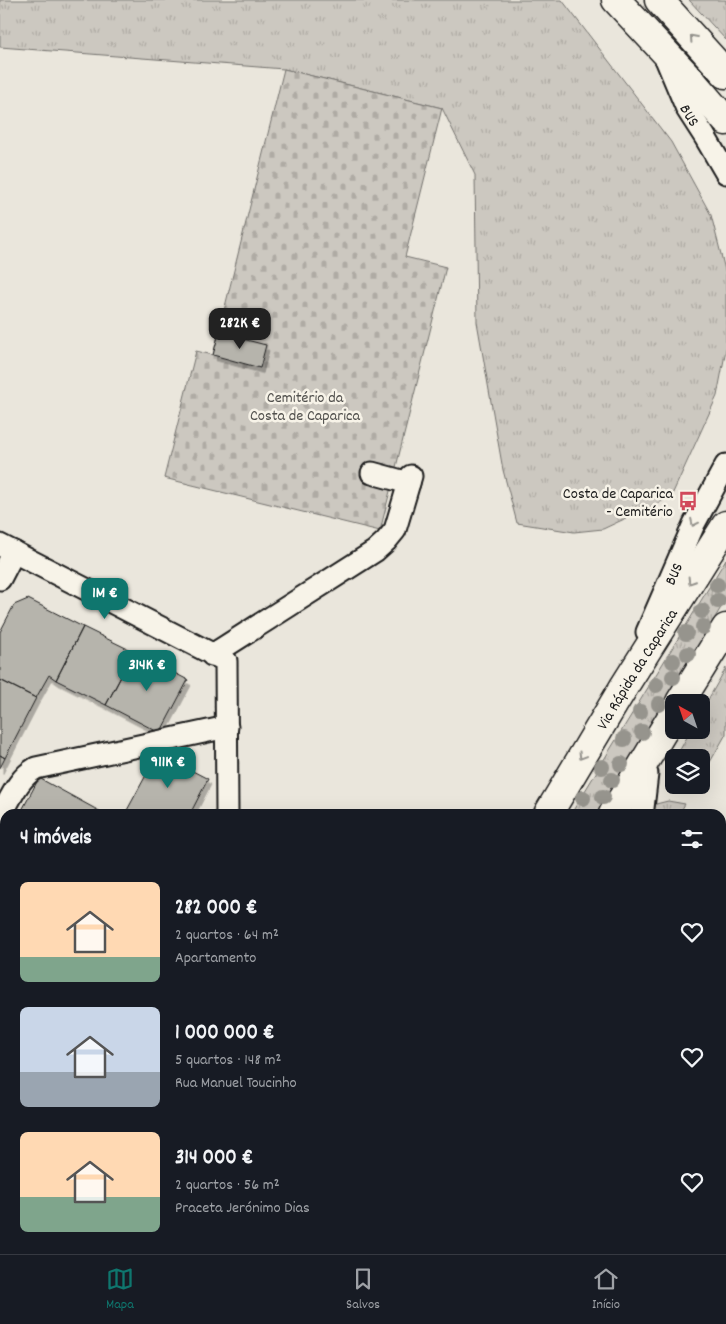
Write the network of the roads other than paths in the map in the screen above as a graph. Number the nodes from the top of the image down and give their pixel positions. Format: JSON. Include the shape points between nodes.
{"nodes":[{"id":1,"x":616,"y":0,"type":"edge"},
{"id":2,"x":659,"y":0,"type":"edge"},
{"id":3,"x":663,"y":52,"type":"junction"},
{"id":4,"x":726,"y":74,"type":"edge"},
{"id":5,"x":726,"y":121,"type":"edge"},
{"id":6,"x":726,"y":173,"type":"edge"},
{"id":7,"x":726,"y":465,"type":"edge"},
{"id":8,"x":372,"y":474,"type":"dead end"},
{"id":9,"x":726,"y":525,"type":"edge"},
{"id":10,"x":7,"y":549,"type":"edge"},
{"id":11,"x":0,"y":579,"type":"edge"},
{"id":12,"x":726,"y":628,"type":"edge"},
{"id":13,"x":726,"y":633,"type":"edge"},
{"id":14,"x":219,"y":658,"type":"junction"},
{"id":15,"x":625,"y":684,"type":"junction"},
{"id":16,"x":685,"y":694,"type":"edge"},
{"id":17,"x":691,"y":694,"type":"edge"},
{"id":18,"x":226,"y":727,"type":"junction"},
{"id":19,"x":665,"y":728,"type":"edge"},
{"id":20,"x":666,"y":739,"type":"edge"},
{"id":21,"x":647,"y":774,"type":"junction"},
{"id":22,"x":5,"y":809,"type":"edge"},
{"id":23,"x":227,"y":809,"type":"edge"},
{"id":24,"x":551,"y":809,"type":"edge"},
{"id":25,"x":616,"y":809,"type":"edge"},
{"id":26,"x":630,"y":809,"type":"edge"},
{"id":27,"x":643,"y":809,"type":"edge"}],
"edges":[{"from":1,"to":3,"type":"main road"},
{"from":4,"to":2,"type":"main road","one_way":true},
{"from":3,"to":5,"type":"main road"},
{"from":3,"to":6,"type":"street","name":"BUS","via":[[686,109]]},
{"from":7,"to":15,"type":"street","name":"BUS","one_way":true,"via":[[694,524]]},
{"from":8,"to":14,"type":"street","via":[[410,480],[395,530],[386,541]]},
{"from":9,"to":15,"type":"main road","name":"Via Rápida da Caparica","one_way":true},
{"from":10,"to":11,"type":"street"},
{"from":10,"to":14,"type":"street"},
{"from":12,"to":16,"type":"main road"},
{"from":13,"to":17,"type":"main road"},
{"from":14,"to":18,"type":"street"},
{"from":15,"to":24,"type":"main road","name":"Via Rápida da Caparica","one_way":true},
{"from":18,"to":22,"type":"street","via":[[36,768],[23,778]]},
{"from":18,"to":23,"type":"street"},
{"from":19,"to":25,"type":"main road"},
{"from":20,"to":21,"type":"main road"},
{"from":21,"to":26,"type":"main road"},
{"from":21,"to":27,"type":"street"}]}
